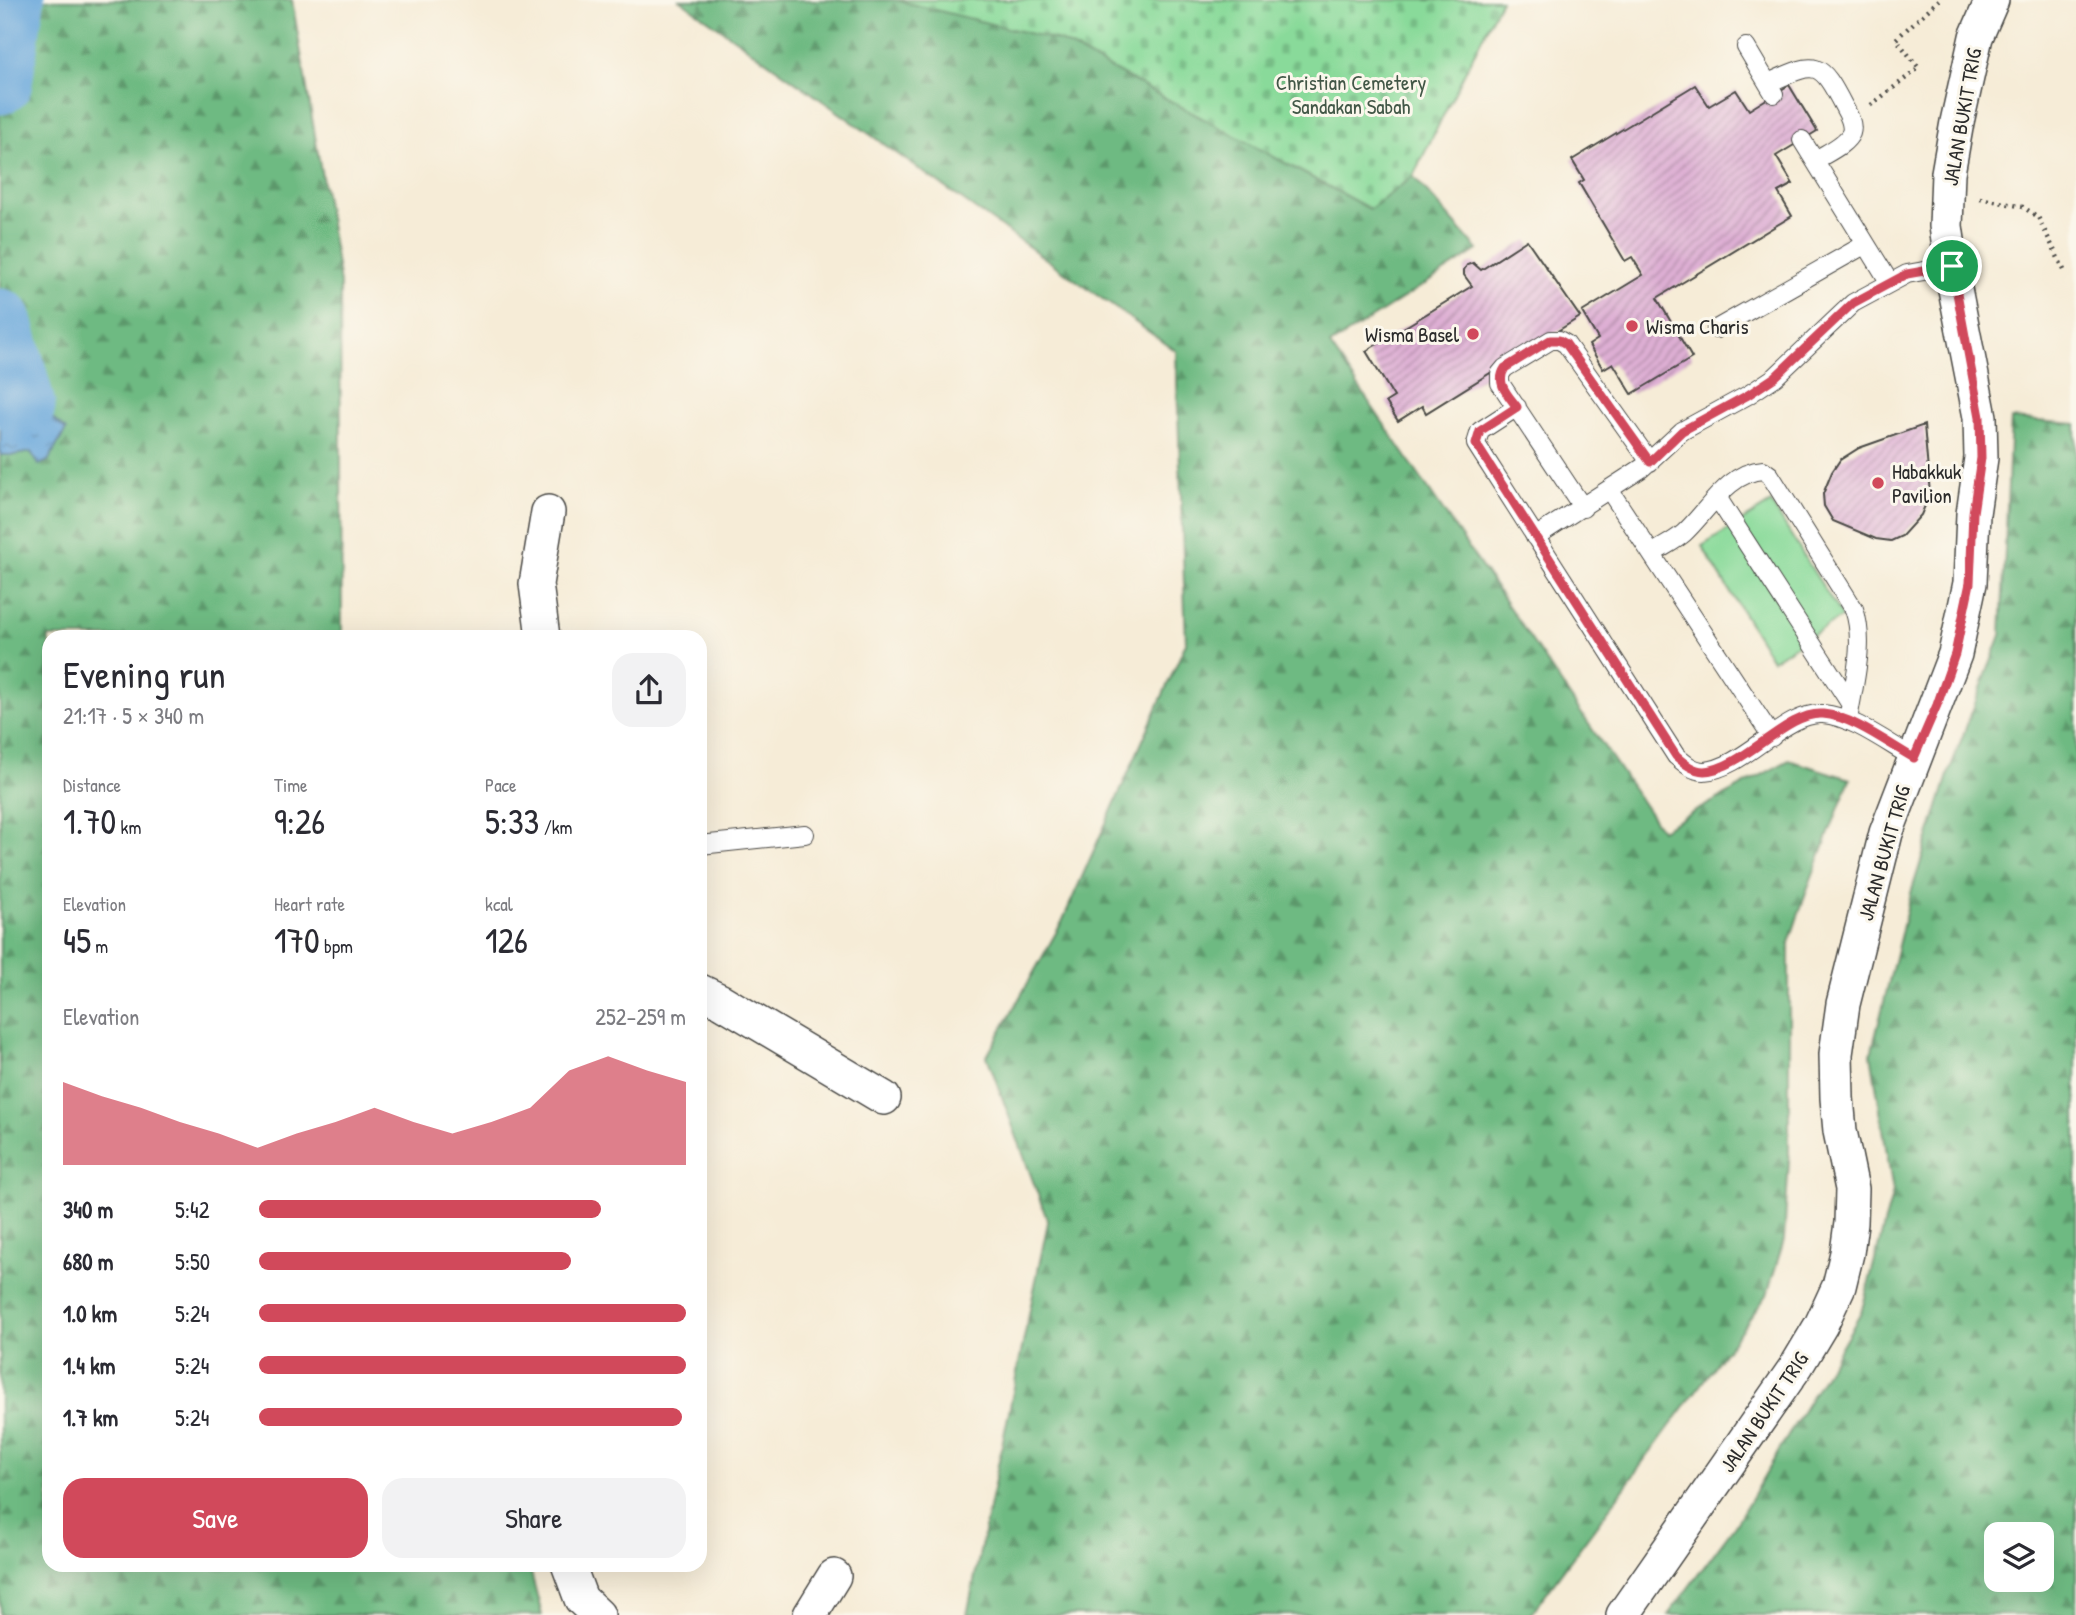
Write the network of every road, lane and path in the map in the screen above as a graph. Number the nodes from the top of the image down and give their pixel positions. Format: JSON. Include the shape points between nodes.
{"nodes":[{"id":1,"x":1939,"y":0,"type":"edge"},
{"id":2,"x":1992,"y":0,"type":"edge"},
{"id":3,"x":1746,"y":47,"type":"dead end"},
{"id":4,"x":1851,"y":120,"type":"junction"},
{"id":5,"x":1802,"y":140,"type":"dead end"},
{"id":6,"x":1816,"y":160,"type":"junction"},
{"id":7,"x":1948,"y":191,"type":"junction"},
{"id":8,"x":1866,"y":244,"type":"junction"},
{"id":9,"x":1952,"y":266,"type":"junction"},
{"id":10,"x":2064,"y":270,"type":"dead end"},
{"id":11,"x":1889,"y":283,"type":"junction"},
{"id":12,"x":1716,"y":329,"type":"dead end"},
{"id":13,"x":1517,"y":407,"type":"junction"},
{"id":14,"x":1650,"y":462,"type":"junction"},
{"id":15,"x":1610,"y":491,"type":"junction"},
{"id":16,"x":1717,"y":497,"type":"junction"},
{"id":17,"x":1583,"y":508,"type":"junction"},
{"id":18,"x":548,"y":512,"type":"dead end"},
{"id":19,"x":1535,"y":537,"type":"junction"},
{"id":20,"x":1652,"y":554,"type":"junction"},
{"id":21,"x":542,"y":630,"type":"edge"},
{"id":22,"x":1849,"y":712,"type":"junction"},
{"id":23,"x":1772,"y":737,"type":"junction"},
{"id":24,"x":1914,"y":758,"type":"junction"},
{"id":25,"x":805,"y":834,"type":"dead end"},
{"id":26,"x":707,"y":844,"type":"edge"},
{"id":27,"x":707,"y":994,"type":"edge"},
{"id":28,"x":884,"y":1098,"type":"dead end"},
{"id":29,"x":571,"y":1572,"type":"edge"},
{"id":30,"x":834,"y":1576,"type":"dead end"},
{"id":31,"x":598,"y":1615,"type":"edge"},
{"id":32,"x":810,"y":1615,"type":"edge"},
{"id":33,"x":1623,"y":1615,"type":"edge"}],
"edges":[{"from":1,"to":4,"type":"path","via":[[1896,39],[1919,68]]},
{"from":2,"to":7,"type":"street","name":"JALAN BUKIT TRIG","via":[[1970,62]]},
{"from":3,"to":4,"type":"lane","via":[[1771,89],[1802,68],[1822,72]]},
{"from":4,"to":6,"type":"lane","via":[[1851,132],[1844,141]]},
{"from":5,"to":6,"type":"lane"},
{"from":6,"to":8,"type":"lane"},
{"from":7,"to":9,"type":"street","name":"JALAN BUKIT TRIG","via":[[1946,226]]},
{"from":7,"to":10,"type":"path","via":[[2023,206],[2038,217]]},
{"from":8,"to":11,"type":"lane"},
{"from":8,"to":12,"type":"lane"},
{"from":9,"to":11,"type":"lane","via":[[1907,274]]},
{"from":9,"to":24,"type":"street","name":"JALAN BUKIT TRIG","via":[[1980,417],[1981,458],[1970,583],[1955,654]]},
{"from":11,"to":14,"type":"lane","via":[[1853,303],[1775,377],[1682,431]]},
{"from":13,"to":14,"type":"lane","via":[[1500,383],[1500,374],[1550,340],[1559,340]]},
{"from":13,"to":17,"type":"lane"},
{"from":13,"to":19,"type":"lane","via":[[1480,431],[1476,444]]},
{"from":14,"to":15,"type":"lane"},
{"from":15,"to":17,"type":"lane"},
{"from":15,"to":20,"type":"lane"},
{"from":16,"to":20,"type":"lane","via":[[1683,534]]},
{"from":16,"to":22,"type":"lane"},
{"from":16,"to":22,"type":"lane","via":[[1754,470],[1770,475],[1854,609],[1859,638]]},
{"from":17,"to":19,"type":"lane"},
{"from":18,"to":21,"type":"street","via":[[536,584]]},
{"from":19,"to":23,"type":"lane","via":[[1676,756],[1689,767],[1703,771],[1729,763]]},
{"from":20,"to":23,"type":"lane"},
{"from":22,"to":23,"type":"lane","via":[[1802,717]]},
{"from":22,"to":24,"type":"lane"},
{"from":24,"to":33,"type":"street","name":"JALAN BUKIT TRIG","via":[[1886,832],[1843,1004],[1836,1054],[1837,1098],[1852,1189],[1850,1233],[1839,1286],[1797,1365]]},
{"from":25,"to":26,"type":"lane"},
{"from":27,"to":28,"type":"street"},
{"from":29,"to":31,"type":"street","via":[[581,1599]]},
{"from":30,"to":32,"type":"street"}]}
